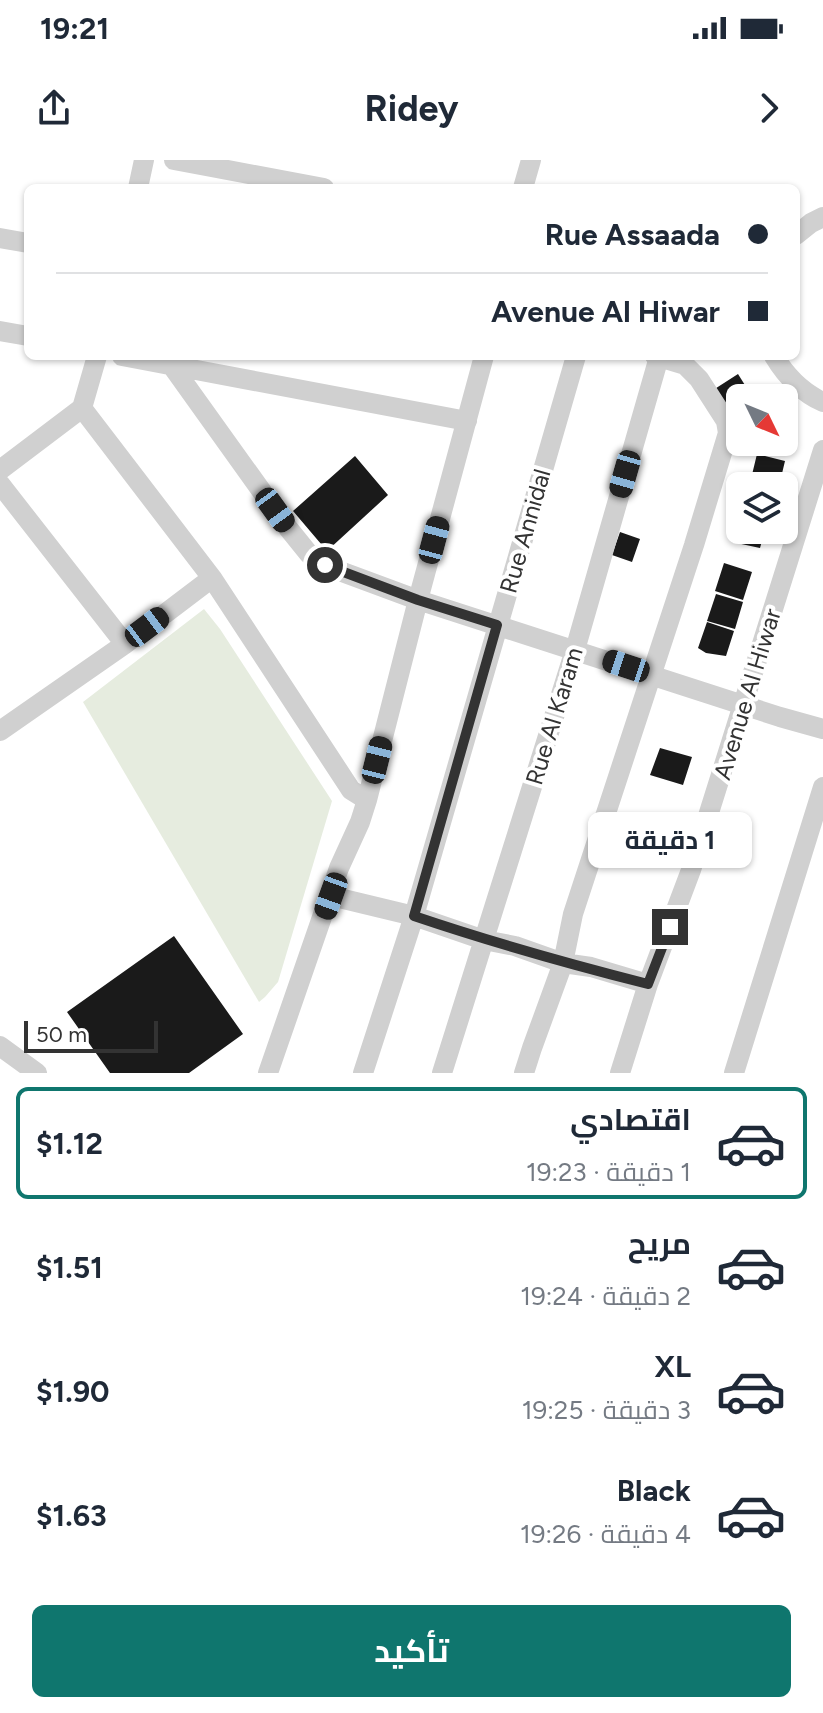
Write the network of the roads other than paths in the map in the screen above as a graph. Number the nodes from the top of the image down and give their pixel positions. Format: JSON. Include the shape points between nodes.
{"nodes":[{"id":1,"x":144,"y":160,"type":"edge"},
{"id":2,"x":174,"y":160,"type":"edge"},
{"id":3,"x":531,"y":160,"type":"edge"},
{"id":4,"x":139,"y":184,"type":"edge"},
{"id":5,"x":303,"y":184,"type":"edge"},
{"id":6,"x":524,"y":184,"type":"edge"},
{"id":7,"x":823,"y":217,"type":"edge"},
{"id":8,"x":800,"y":232,"type":"edge"},
{"id":9,"x":0,"y":238,"type":"edge"},
{"id":10,"x":24,"y":242,"type":"edge"},
{"id":11,"x":1,"y":332,"type":"edge"},
{"id":12,"x":24,"y":335,"type":"edge"},
{"id":13,"x":96,"y":360,"type":"edge"},
{"id":14,"x":142,"y":360,"type":"edge"},
{"id":15,"x":483,"y":360,"type":"edge"},
{"id":16,"x":575,"y":360,"type":"edge"},
{"id":17,"x":656,"y":360,"type":"edge"},
{"id":18,"x":669,"y":360,"type":"edge"},
{"id":19,"x":776,"y":360,"type":"edge"},
{"id":20,"x":172,"y":366,"type":"junction"},
{"id":21,"x":823,"y":402,"type":"edge"},
{"id":22,"x":82,"y":408,"type":"junction"},
{"id":23,"x":467,"y":421,"type":"junction"},
{"id":24,"x":823,"y":450,"type":"edge"},
{"id":25,"x":4,"y":459,"type":"edge"},
{"id":26,"x":0,"y":484,"type":"edge"},
{"id":27,"x":212,"y":578,"type":"junction"},
{"id":28,"x":418,"y":600,"type":"junction"},
{"id":29,"x":497,"y":625,"type":"junction"},
{"id":30,"x":125,"y":644,"type":"junction"},
{"id":31,"x":575,"y":650,"type":"junction"},
{"id":32,"x":651,"y":675,"type":"junction"},
{"id":33,"x":744,"y":704,"type":"junction"},
{"id":34,"x":823,"y":729,"type":"edge"},
{"id":35,"x":0,"y":731,"type":"edge"},
{"id":36,"x":823,"y":787,"type":"edge"},
{"id":37,"x":367,"y":800,"type":"junction"},
{"id":38,"x":816,"y":834,"type":"edge"},
{"id":39,"x":331,"y":896,"type":"junction"},
{"id":40,"x":414,"y":916,"type":"junction"},
{"id":41,"x":484,"y":940,"type":"junction"},
{"id":42,"x":563,"y":963,"type":"junction"},
{"id":43,"x":648,"y":984,"type":"junction"},
{"id":44,"x":0,"y":1046,"type":"edge"},
{"id":45,"x":37,"y":1073,"type":"edge"},
{"id":46,"x":268,"y":1073,"type":"edge"},
{"id":47,"x":363,"y":1073,"type":"edge"},
{"id":48,"x":442,"y":1073,"type":"edge"},
{"id":49,"x":524,"y":1073,"type":"edge"},
{"id":50,"x":620,"y":1073,"type":"edge"},
{"id":51,"x":734,"y":1073,"type":"edge"}],
"edges":[{"from":1,"to":4,"type":"street"},
{"from":2,"to":5,"type":"street"},
{"from":3,"to":6,"type":"street"},
{"from":7,"to":8,"type":"street"},
{"from":9,"to":10,"type":"street"},
{"from":11,"to":12,"type":"street"},
{"from":13,"to":22,"type":"street"},
{"from":14,"to":20,"type":"street"},
{"from":15,"to":23,"type":"street"},
{"from":16,"to":29,"type":"street","name":"Rue Annidal"},
{"from":17,"to":31,"type":"street","name":"Rue Al Karam"},
{"from":18,"to":32,"type":"street","via":[[685,365],[699,379],[728,433]]},
{"from":19,"to":21,"type":"street","via":[[800,388]]},
{"from":20,"to":23,"type":"street"},
{"from":20,"to":28,"type":"street","via":[[309,554]]},
{"from":22,"to":25,"type":"street"},
{"from":22,"to":27,"type":"street"},
{"from":23,"to":28,"type":"street"},
{"from":24,"to":33,"type":"street","name":"Avenue Al Hiwar"},
{"from":26,"to":30,"type":"street"},
{"from":27,"to":30,"type":"street"},
{"from":27,"to":37,"type":"street","via":[[351,790]]},
{"from":28,"to":29,"type":"street"},
{"from":28,"to":37,"type":"street"},
{"from":29,"to":31,"type":"street"},
{"from":29,"to":40,"type":"street","name":"Rue Annidal"},
{"from":30,"to":35,"type":"street"},
{"from":31,"to":32,"type":"street"},
{"from":31,"to":41,"type":"street","name":"Rue Al Karam"},
{"from":32,"to":33,"type":"street"},
{"from":32,"to":42,"type":"street","via":[[573,914]]},
{"from":33,"to":34,"type":"street"},
{"from":33,"to":43,"type":"street","name":"Avenue Al Hiwar"},
{"from":36,"to":38,"type":"street"},
{"from":37,"to":39,"type":"street"},
{"from":38,"to":51,"type":"street"},
{"from":39,"to":40,"type":"street"},
{"from":39,"to":46,"type":"street"},
{"from":40,"to":41,"type":"street"},
{"from":40,"to":47,"type":"street","name":"Rue Annidal"},
{"from":41,"to":42,"type":"street"},
{"from":41,"to":48,"type":"street","name":"Rue Al Karam"},
{"from":42,"to":43,"type":"street"},
{"from":42,"to":49,"type":"street"},
{"from":43,"to":50,"type":"street","name":"Avenue Al Hiwar"},
{"from":44,"to":45,"type":"street"}]}
